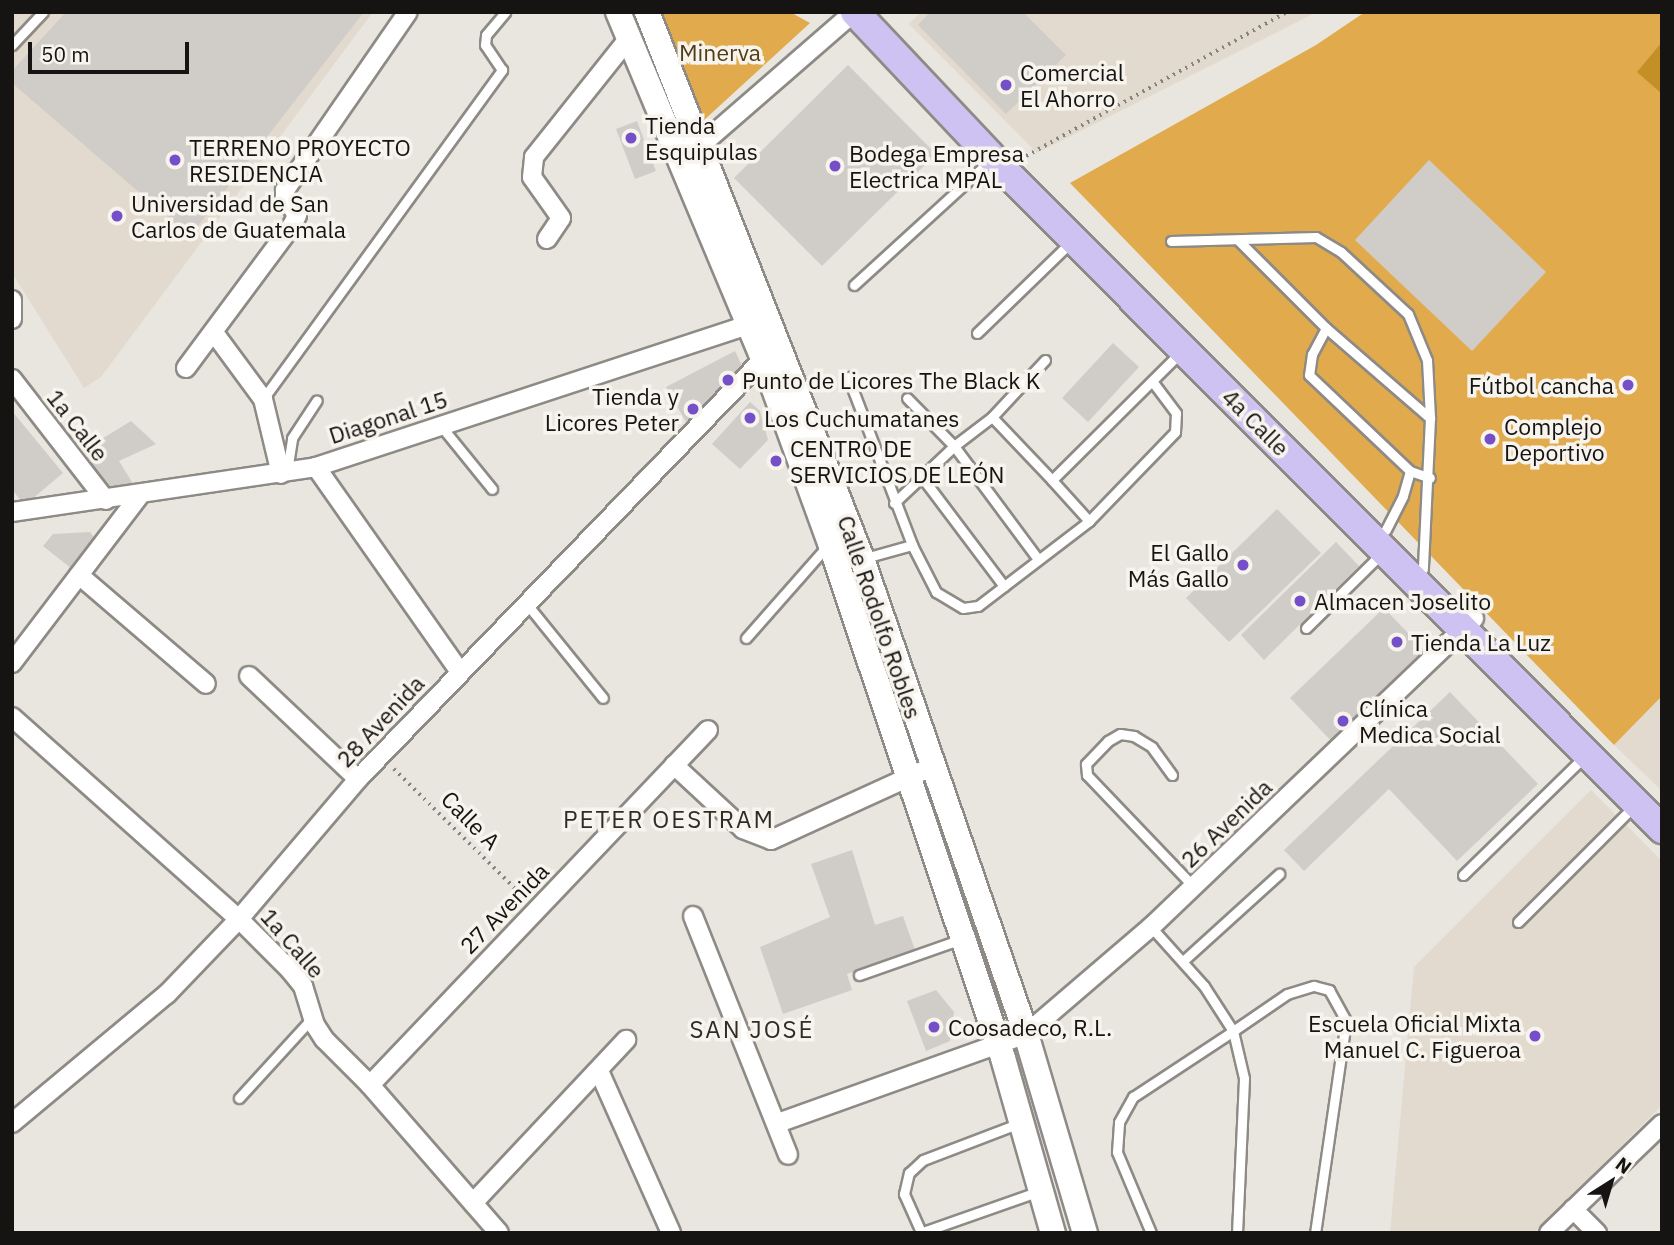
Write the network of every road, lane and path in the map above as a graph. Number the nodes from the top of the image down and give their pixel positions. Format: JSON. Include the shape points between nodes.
{"nodes":[{"id":1,"x":43,"y":12,"type":"edge"},
{"id":2,"x":408,"y":12,"type":"edge"},
{"id":3,"x":505,"y":12,"type":"edge"},
{"id":4,"x":618,"y":12,"type":"edge"},
{"id":5,"x":647,"y":12,"type":"edge"},
{"id":6,"x":855,"y":12,"type":"edge"},
{"id":7,"x":878,"y":12,"type":"edge"},
{"id":8,"x":1287,"y":12,"type":"edge"},
{"id":9,"x":629,"y":38,"type":"junction"},
{"id":10,"x":12,"y":45,"type":"edge"},
{"id":11,"x":701,"y":147,"type":"junction"},
{"id":12,"x":678,"y":160,"type":"junction"},
{"id":13,"x":1004,"y":160,"type":"junction"},
{"id":14,"x":547,"y":239,"type":"dead end"},
{"id":15,"x":1074,"y":240,"type":"junction"},
{"id":16,"x":1171,"y":241,"type":"dead end"},
{"id":17,"x":1239,"y":241,"type":"junction"},
{"id":18,"x":855,"y":285,"type":"dead end"},
{"id":19,"x":12,"y":300,"type":"edge"},
{"id":20,"x":12,"y":319,"type":"edge"},
{"id":21,"x":757,"y":322,"type":"junction"},
{"id":22,"x":1326,"y":328,"type":"junction"},
{"id":23,"x":977,"y":333,"type":"dead end"},
{"id":24,"x":215,"y":334,"type":"junction"},
{"id":25,"x":1184,"y":349,"type":"junction"},
{"id":26,"x":770,"y":352,"type":"junction"},
{"id":27,"x":1045,"y":360,"type":"dead end"},
{"id":28,"x":186,"y":368,"type":"dead end"},
{"id":29,"x":848,"y":377,"type":"dead end"},
{"id":30,"x":12,"y":379,"type":"edge"},
{"id":31,"x":1152,"y":381,"type":"junction"},
{"id":32,"x":907,"y":398,"type":"dead end"},
{"id":33,"x":263,"y":400,"type":"junction"},
{"id":34,"x":317,"y":400,"type":"dead end"},
{"id":35,"x":992,"y":417,"type":"junction"},
{"id":36,"x":1430,"y":418,"type":"junction"},
{"id":37,"x":441,"y":426,"type":"junction"},
{"id":38,"x":954,"y":446,"type":"junction"},
{"id":39,"x":316,"y":467,"type":"junction"},
{"id":40,"x":1410,"y":471,"type":"junction"},
{"id":41,"x":284,"y":474,"type":"junction"},
{"id":42,"x":921,"y":476,"type":"junction"},
{"id":43,"x":1430,"y":478,"type":"junction"},
{"id":44,"x":1052,"y":480,"type":"junction"},
{"id":45,"x":492,"y":489,"type":"dead end"},
{"id":46,"x":140,"y":495,"type":"junction"},
{"id":47,"x":106,"y":500,"type":"junction"},
{"id":48,"x":894,"y":503,"type":"junction"},
{"id":49,"x":12,"y":512,"type":"edge"},
{"id":50,"x":1089,"y":522,"type":"junction"},
{"id":51,"x":842,"y":539,"type":"junction"},
{"id":52,"x":1385,"y":540,"type":"junction"},
{"id":53,"x":912,"y":545,"type":"junction"},
{"id":54,"x":862,"y":559,"type":"junction"},
{"id":55,"x":1038,"y":559,"type":"junction"},
{"id":56,"x":1423,"y":569,"type":"junction"},
{"id":57,"x":79,"y":575,"type":"junction"},
{"id":58,"x":1004,"y":586,"type":"junction"},
{"id":59,"x":526,"y":603,"type":"junction"},
{"id":60,"x":1468,"y":624,"type":"junction"},
{"id":61,"x":1306,"y":628,"type":"dead end"},
{"id":62,"x":746,"y":638,"type":"dead end"},
{"id":63,"x":12,"y":663,"type":"edge"},
{"id":64,"x":460,"y":672,"type":"junction"},
{"id":65,"x":248,"y":676,"type":"dead end"},
{"id":66,"x":206,"y":684,"type":"dead end"},
{"id":67,"x":603,"y":698,"type":"dead end"},
{"id":68,"x":12,"y":717,"type":"edge"},
{"id":69,"x":708,"y":730,"type":"dead end"},
{"id":70,"x":380,"y":755,"type":"junction"},
{"id":71,"x":1587,"y":755,"type":"junction"},
{"id":72,"x":674,"y":765,"type":"junction"},
{"id":73,"x":920,"y":771,"type":"junction"},
{"id":74,"x":1172,"y":775,"type":"dead end"},
{"id":75,"x":358,"y":779,"type":"junction"},
{"id":76,"x":1649,"y":805,"type":"edge"},
{"id":77,"x":1662,"y":829,"type":"edge"},
{"id":78,"x":1279,"y":874,"type":"dead end"},
{"id":79,"x":1463,"y":875,"type":"dead end"},
{"id":80,"x":1194,"y":887,"type":"junction"},
{"id":81,"x":536,"y":910,"type":"junction"},
{"id":82,"x":693,"y":916,"type":"dead end"},
{"id":83,"x":239,"y":919,"type":"junction"},
{"id":84,"x":1518,"y":922,"type":"dead end"},
{"id":85,"x":1152,"y":927,"type":"junction"},
{"id":86,"x":963,"y":938,"type":"junction"},
{"id":87,"x":1182,"y":961,"type":"junction"},
{"id":88,"x":859,"y":975,"type":"dead end"},
{"id":89,"x":313,"y":1017,"type":"junction"},
{"id":90,"x":1233,"y":1031,"type":"junction"},
{"id":91,"x":1026,"y":1034,"type":"junction"},
{"id":92,"x":626,"y":1040,"type":"dead end"},
{"id":93,"x":998,"y":1045,"type":"junction"},
{"id":94,"x":599,"y":1071,"type":"junction"},
{"id":95,"x":370,"y":1084,"type":"junction"},
{"id":96,"x":239,"y":1098,"type":"dead end"},
{"id":97,"x":1021,"y":1122,"type":"junction"},
{"id":98,"x":12,"y":1123,"type":"edge"},
{"id":99,"x":778,"y":1124,"type":"junction"},
{"id":100,"x":1662,"y":1124,"type":"edge"},
{"id":101,"x":788,"y":1156,"type":"dead end"},
{"id":102,"x":1041,"y":1191,"type":"junction"},
{"id":103,"x":473,"y":1203,"type":"junction"},
{"id":104,"x":1573,"y":1209,"type":"junction"},
{"id":105,"x":499,"y":1233,"type":"edge"},
{"id":106,"x":671,"y":1233,"type":"edge"},
{"id":107,"x":920,"y":1233,"type":"edge"},
{"id":108,"x":1053,"y":1233,"type":"edge"},
{"id":109,"x":1085,"y":1233,"type":"edge"},
{"id":110,"x":1151,"y":1233,"type":"edge"},
{"id":111,"x":1237,"y":1233,"type":"edge"},
{"id":112,"x":1315,"y":1233,"type":"edge"},
{"id":113,"x":1549,"y":1233,"type":"edge"},
{"id":114,"x":1597,"y":1233,"type":"edge"}],
"edges":[{"from":1,"to":10,"type":"lane"},
{"from":2,"to":24,"type":"street","via":[[285,190],[297,215]]},
{"from":3,"to":33,"type":"lane","via":[[486,35],[485,45],[502,70]]},
{"from":4,"to":9,"type":"main road","name":"Calle Rodolfo Robles"},
{"from":5,"to":11,"type":"main road","name":"Calle Rodolfo Robles"},
{"from":6,"to":11,"type":"street"},
{"from":6,"to":13,"type":"main road","name":"4a Calle"},
{"from":7,"to":13,"type":"main road","name":"4a Calle"},
{"from":8,"to":13,"type":"path"},
{"from":9,"to":12,"type":"main road","name":"Calle Rodolfo Robles"},
{"from":9,"to":14,"type":"street","via":[[530,164],[532,177],[560,210],[561,218]]},
{"from":11,"to":12,"type":"street"},
{"from":11,"to":21,"type":"main road","name":"Calle Rodolfo Robles"},
{"from":12,"to":21,"type":"main road","name":"Calle Rodolfo Robles"},
{"from":13,"to":15,"type":"main road","name":"4a Calle"},
{"from":13,"to":18,"type":"lane"},
{"from":13,"to":52,"type":"main road","name":"4a Calle"},
{"from":15,"to":23,"type":"lane"},
{"from":15,"to":25,"type":"main road","name":"4a Calle"},
{"from":16,"to":17,"type":"lane"},
{"from":17,"to":22,"type":"lane"},
{"from":17,"to":36,"type":"lane","via":[[1316,237],[1341,252],[1408,314],[1427,360]]},
{"from":19,"to":20,"type":"street"},
{"from":21,"to":26,"type":"main road","name":"Calle Rodolfo Robles"},
{"from":21,"to":37,"type":"street","name":"Diagonal 15"},
{"from":22,"to":36,"type":"lane"},
{"from":22,"to":40,"type":"lane","via":[[1312,354],[1309,375]]},
{"from":24,"to":28,"type":"street"},
{"from":24,"to":33,"type":"street"},
{"from":25,"to":31,"type":"lane"},
{"from":25,"to":52,"type":"main road","name":"4a Calle"},
{"from":26,"to":51,"type":"main road","name":"Calle Rodolfo Robles"},
{"from":26,"to":59,"type":"street","name":"28 Avenida"},
{"from":27,"to":35,"type":"lane"},
{"from":29,"to":48,"type":"lane"},
{"from":30,"to":47,"type":"street","name":"1a Calle"},
{"from":31,"to":44,"type":"lane"},
{"from":31,"to":50,"type":"lane","via":[[1176,413],[1175,432]]},
{"from":32,"to":38,"type":"lane"},
{"from":33,"to":41,"type":"street"},
{"from":34,"to":41,"type":"lane","via":[[288,447]]},
{"from":35,"to":38,"type":"lane"},
{"from":35,"to":44,"type":"lane"},
{"from":36,"to":43,"type":"lane"},
{"from":37,"to":39,"type":"street","name":"Diagonal 15"},
{"from":37,"to":45,"type":"lane"},
{"from":38,"to":42,"type":"lane"},
{"from":38,"to":55,"type":"lane"},
{"from":39,"to":41,"type":"street","name":"Diagonal 15"},
{"from":39,"to":64,"type":"street"},
{"from":40,"to":43,"type":"lane"},
{"from":40,"to":52,"type":"lane"},
{"from":41,"to":46,"type":"street","name":"Diagonal 15"},
{"from":42,"to":48,"type":"lane"},
{"from":42,"to":58,"type":"lane"},
{"from":43,"to":56,"type":"lane"},
{"from":44,"to":50,"type":"lane"},
{"from":46,"to":47,"type":"street","name":"Diagonal 15"},
{"from":46,"to":57,"type":"street"},
{"from":47,"to":49,"type":"street","name":"Diagonal 15"},
{"from":48,"to":53,"type":"lane"},
{"from":50,"to":55,"type":"lane"},
{"from":51,"to":54,"type":"main road","name":"Calle Rodolfo Robles"},
{"from":51,"to":62,"type":"lane"},
{"from":51,"to":73,"type":"main road","name":"Calle Rodolfo Robles"},
{"from":52,"to":56,"type":"main road","name":"4a Calle"},
{"from":52,"to":60,"type":"main road","name":"4a Calle"},
{"from":52,"to":61,"type":"lane"},
{"from":53,"to":54,"type":"lane"},
{"from":53,"to":58,"type":"lane","via":[[936,592],[950,604],[978,606]]},
{"from":54,"to":73,"type":"main road","name":"Calle Rodolfo Robles"},
{"from":55,"to":58,"type":"lane"},
{"from":56,"to":60,"type":"main road","name":"4a Calle"},
{"from":57,"to":63,"type":"street"},
{"from":57,"to":66,"type":"street"},
{"from":59,"to":64,"type":"street","name":"28 Avenida"},
{"from":59,"to":67,"type":"lane"},
{"from":60,"to":71,"type":"main road","name":"4a Calle"},
{"from":60,"to":76,"type":"main road","name":"4a Calle"},
{"from":60,"to":80,"type":"street","name":"26 Avenida"},
{"from":64,"to":70,"type":"street","name":"28 Avenida"},
{"from":65,"to":75,"type":"street"},
{"from":68,"to":83,"type":"street","name":"1a Calle"},
{"from":69,"to":72,"type":"street","name":"27 Avenida"},
{"from":70,"to":75,"type":"street","name":"28 Avenida"},
{"from":70,"to":81,"type":"path","name":"Calle A"},
{"from":71,"to":76,"type":"main road","name":"4a Calle"},
{"from":71,"to":79,"type":"lane"},
{"from":72,"to":73,"type":"street","via":[[743,830],[771,840]]},
{"from":72,"to":81,"type":"street","name":"27 Avenida"},
{"from":73,"to":86,"type":"main road","name":"Calle Rodolfo Robles"},
{"from":73,"to":91,"type":"main road","name":"Calle Rodolfo Robles"},
{"from":74,"to":80,"type":"lane","via":[[1152,747],[1127,735],[1108,741],[1086,764],[1087,775]]},
{"from":75,"to":83,"type":"street","name":"28 Avenida"},
{"from":76,"to":77,"type":"main road","name":"4a Calle"},
{"from":76,"to":84,"type":"lane"},
{"from":78,"to":87,"type":"lane"},
{"from":80,"to":85,"type":"street","name":"26 Avenida"},
{"from":81,"to":95,"type":"street","name":"27 Avenida"},
{"from":82,"to":99,"type":"street"},
{"from":83,"to":89,"type":"street","name":"1a Calle","via":[[303,986]]},
{"from":83,"to":98,"type":"street","name":"28 Avenida","via":[[148,1012]]},
{"from":85,"to":87,"type":"lane"},
{"from":85,"to":91,"type":"street","name":"26 Avenida"},
{"from":86,"to":88,"type":"lane"},
{"from":86,"to":93,"type":"main road","name":"Calle Rodolfo Robles"},
{"from":87,"to":90,"type":"lane"},
{"from":89,"to":95,"type":"street","name":"1a Calle","via":[[324,1039]]},
{"from":89,"to":96,"type":"lane"},
{"from":90,"to":110,"type":"lane","via":[[1133,1097],[1119,1122],[1117,1152]]},
{"from":90,"to":111,"type":"lane","via":[[1244,1078]]},
{"from":90,"to":112,"type":"lane","via":[[1287,994],[1314,986],[1329,990],[1340,1004],[1346,1021]]},
{"from":91,"to":93,"type":"street","name":"26 Avenida"},
{"from":91,"to":109,"type":"main road","name":"Calle Rodolfo Robles"},
{"from":92,"to":94,"type":"street"},
{"from":93,"to":97,"type":"main road","name":"Calle Rodolfo Robles"},
{"from":93,"to":99,"type":"street","name":"26 Avenida"},
{"from":94,"to":103,"type":"street"},
{"from":94,"to":106,"type":"street"},
{"from":95,"to":103,"type":"street","name":"1a Calle"},
{"from":97,"to":102,"type":"main road","name":"Calle Rodolfo Robles"},
{"from":97,"to":107,"type":"lane","via":[[923,1160],[909,1173],[904,1194]]},
{"from":99,"to":101,"type":"street"},
{"from":100,"to":104,"type":"street"},
{"from":102,"to":107,"type":"lane"},
{"from":102,"to":108,"type":"main road","name":"Calle Rodolfo Robles"},
{"from":103,"to":105,"type":"street","name":"1a Calle"},
{"from":104,"to":113,"type":"street"},
{"from":104,"to":114,"type":"street"}]}
